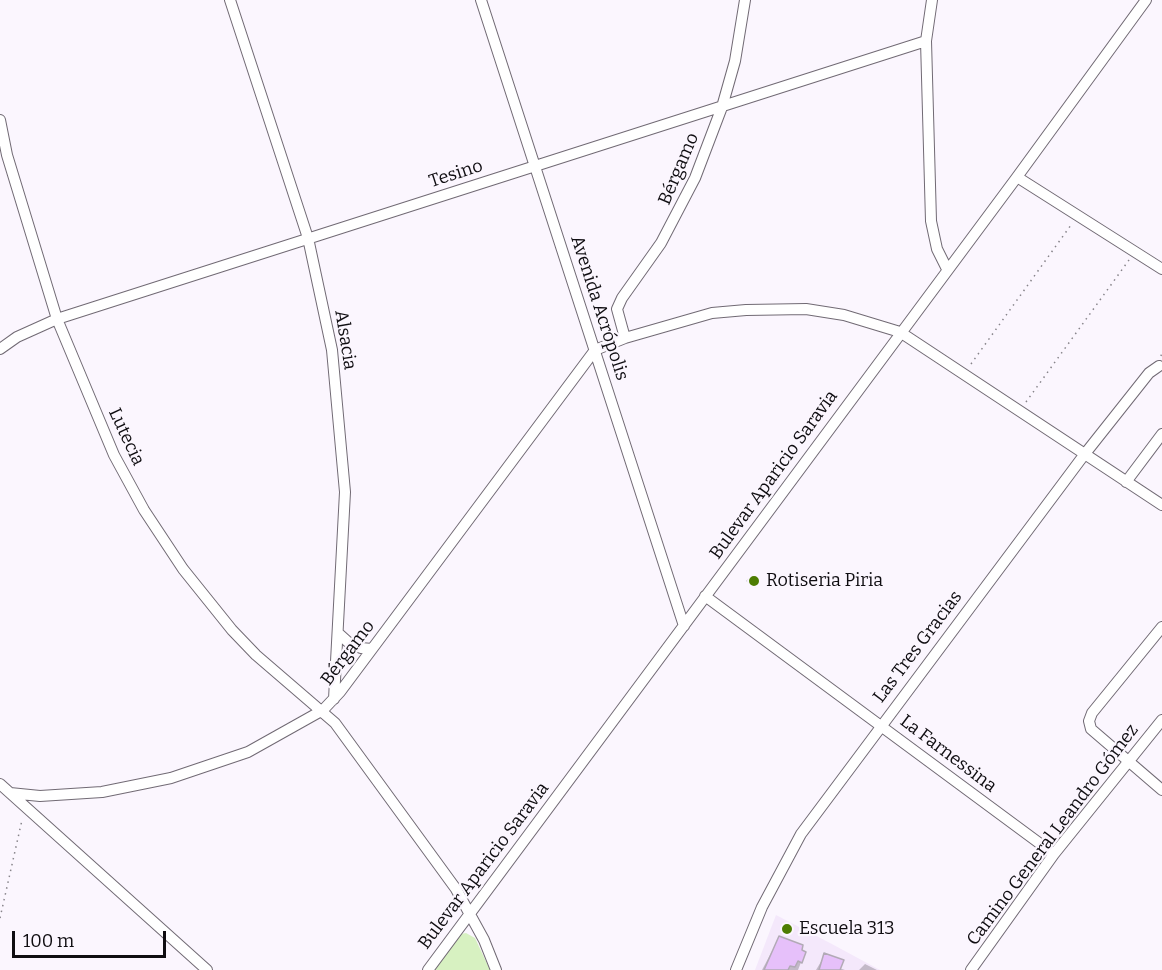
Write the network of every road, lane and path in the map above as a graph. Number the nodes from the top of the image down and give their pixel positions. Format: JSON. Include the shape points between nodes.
{"nodes":[{"id":1,"x":230,"y":0,"type":"edge"},
{"id":2,"x":481,"y":0,"type":"edge"},
{"id":3,"x":745,"y":0,"type":"edge"},
{"id":4,"x":932,"y":0,"type":"edge"},
{"id":5,"x":1146,"y":0,"type":"edge"},
{"id":6,"x":926,"y":40,"type":"junction"},
{"id":7,"x":722,"y":107,"type":"junction"},
{"id":8,"x":0,"y":120,"type":"edge"},
{"id":9,"x":536,"y":166,"type":"junction"},
{"id":10,"x":1017,"y":177,"type":"junction"},
{"id":11,"x":1077,"y":217,"type":"junction"},
{"id":12,"x":308,"y":238,"type":"junction"},
{"id":13,"x":1135,"y":252,"type":"junction"},
{"id":14,"x":947,"y":269,"type":"junction"},
{"id":15,"x":1162,"y":270,"type":"edge"},
{"id":16,"x":57,"y":319,"type":"junction"},
{"id":17,"x":900,"y":332,"type":"junction"},
{"id":18,"x":625,"y":338,"type":"junction"},
{"id":19,"x":0,"y":349,"type":"edge"},
{"id":20,"x":595,"y":350,"type":"junction"},
{"id":21,"x":1159,"y":366,"type":"dead end"},
{"id":22,"x":963,"y":374,"type":"junction"},
{"id":23,"x":1020,"y":411,"type":"junction"},
{"id":24,"x":1162,"y":434,"type":"edge"},
{"id":25,"x":1084,"y":455,"type":"junction"},
{"id":26,"x":1126,"y":482,"type":"junction"},
{"id":27,"x":1162,"y":505,"type":"edge"},
{"id":28,"x":705,"y":596,"type":"junction"},
{"id":29,"x":684,"y":626,"type":"junction"},
{"id":30,"x":1162,"y":627,"type":"edge"},
{"id":31,"x":338,"y":633,"type":"junction"},
{"id":32,"x":372,"y":649,"type":"junction"},
{"id":33,"x":334,"y":699,"type":"junction"},
{"id":34,"x":323,"y":710,"type":"junction"},
{"id":35,"x":1162,"y":720,"type":"edge"},
{"id":36,"x":880,"y":724,"type":"junction"},
{"id":37,"x":1127,"y":761,"type":"junction"},
{"id":38,"x":0,"y":784,"type":"edge"},
{"id":39,"x":1162,"y":790,"type":"edge"},
{"id":40,"x":10,"y":793,"type":"junction"},
{"id":41,"x":25,"y":807,"type":"junction"},
{"id":42,"x":1054,"y":854,"type":"junction"},
{"id":43,"x":470,"y":913,"type":"junction"},
{"id":44,"x":0,"y":918,"type":"edge"},
{"id":45,"x":207,"y":970,"type":"edge"},
{"id":46,"x":428,"y":970,"type":"edge"},
{"id":47,"x":496,"y":970,"type":"edge"},
{"id":48,"x":736,"y":970,"type":"edge"},
{"id":49,"x":971,"y":970,"type":"edge"}],
"edges":[{"from":1,"to":12,"type":"street","name":"Alsacia"},
{"from":2,"to":9,"type":"street","name":"Avenida Acrópolis"},
{"from":3,"to":7,"type":"street","name":"Bérgamo","via":[[735,62]]},
{"from":4,"to":6,"type":"street"},
{"from":5,"to":10,"type":"street","name":"Bulevar Aparicio Saravia"},
{"from":6,"to":7,"type":"street","name":"Tesino"},
{"from":6,"to":14,"type":"street","via":[[931,221],[937,249]]},
{"from":7,"to":9,"type":"street","name":"Tesino"},
{"from":7,"to":18,"type":"street","name":"Bérgamo","via":[[682,206],[617,309]]},
{"from":8,"to":16,"type":"street","name":"Lutecia"},
{"from":9,"to":12,"type":"street","name":"Tesino"},
{"from":9,"to":20,"type":"street","name":"Avenida Acrópolis"},
{"from":10,"to":11,"type":"street"},
{"from":10,"to":14,"type":"street","name":"Bulevar Aparicio Saravia"},
{"from":11,"to":13,"type":"street"},
{"from":11,"to":22,"type":"path"},
{"from":12,"to":16,"type":"street","name":"Tesino"},
{"from":12,"to":31,"type":"street","name":"Alsacia","via":[[332,350],[345,492]]},
{"from":13,"to":15,"type":"street"},
{"from":13,"to":23,"type":"path"},
{"from":14,"to":17,"type":"street","name":"Bulevar Aparicio Saravia"},
{"from":16,"to":19,"type":"street","name":"Tesino","via":[[16,337]]},
{"from":16,"to":34,"type":"street","name":"Lutecia","via":[[114,455],[183,570],[248,647]]},
{"from":17,"to":18,"type":"street","via":[[819,311],[747,310],[712,314]]},
{"from":17,"to":22,"type":"street"},
{"from":17,"to":28,"type":"street","name":"Bulevar Aparicio Saravia"},
{"from":18,"to":20,"type":"street"},
{"from":20,"to":29,"type":"street","name":"Avenida Acrópolis"},
{"from":20,"to":32,"type":"street","name":"Bérgamo"},
{"from":21,"to":25,"type":"street","name":"Las Tres Gracias","via":[[1149,373]]},
{"from":22,"to":23,"type":"street"},
{"from":23,"to":25,"type":"street"},
{"from":24,"to":26,"type":"street"},
{"from":25,"to":26,"type":"street"},
{"from":25,"to":36,"type":"street","name":"Las Tres Gracias"},
{"from":26,"to":27,"type":"street"},
{"from":28,"to":29,"type":"street","name":"Bulevar Aparicio Saravia"},
{"from":28,"to":36,"type":"street","name":"La Farnessina"},
{"from":29,"to":43,"type":"street","name":"Bulevar Aparicio Saravia"},
{"from":30,"to":37,"type":"street","via":[[1089,721],[1091,729]]},
{"from":31,"to":32,"type":"street","via":[[348,642]]},
{"from":31,"to":33,"type":"street","name":"Alsacia"},
{"from":32,"to":33,"type":"street","name":"Bérgamo"},
{"from":33,"to":34,"type":"street","name":"Bérgamo"},
{"from":34,"to":40,"type":"street","name":"Bérgamo","via":[[266,744],[171,778],[102,792]]},
{"from":34,"to":43,"type":"street"},
{"from":35,"to":37,"type":"street","name":"Camino General Leandro Gómez"},
{"from":36,"to":42,"type":"street","name":"La Farnessina"},
{"from":36,"to":48,"type":"street","name":"Las Tres Gracias","via":[[801,834],[762,907]]},
{"from":37,"to":39,"type":"street"},
{"from":37,"to":42,"type":"street","name":"Camino General Leandro Gómez"},
{"from":38,"to":40,"type":"street"},
{"from":40,"to":41,"type":"street"},
{"from":41,"to":44,"type":"path"},
{"from":41,"to":45,"type":"street"},
{"from":42,"to":49,"type":"street","name":"Camino General Leandro Gómez"},
{"from":43,"to":46,"type":"street","name":"Bulevar Aparicio Saravia"},
{"from":43,"to":47,"type":"street"}]}
